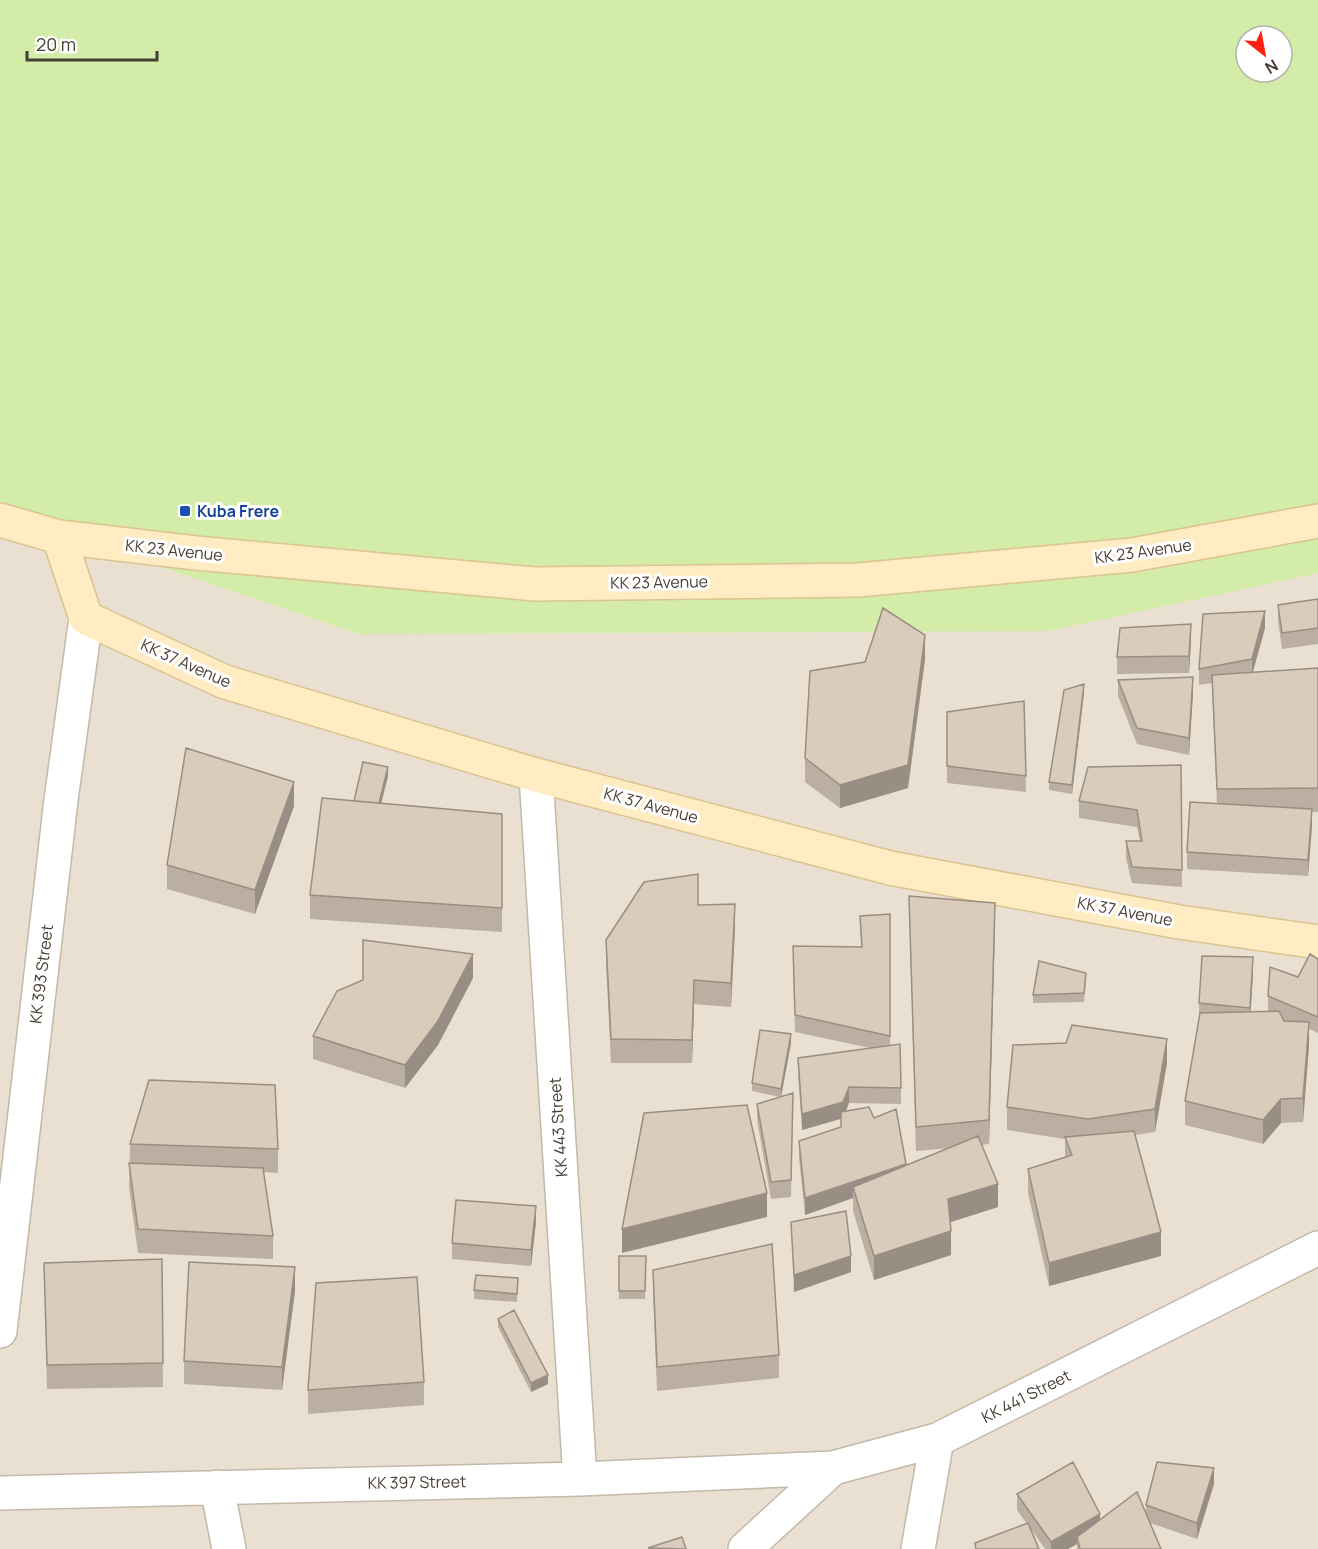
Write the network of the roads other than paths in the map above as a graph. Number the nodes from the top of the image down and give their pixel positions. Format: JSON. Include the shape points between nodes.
{"nodes":[{"id":1,"x":0,"y":520,"type":"edge"},
{"id":2,"x":1318,"y":521,"type":"edge"},
{"id":3,"x":59,"y":537,"type":"junction"},
{"id":4,"x":86,"y":618,"type":"junction"},
{"id":5,"x":536,"y":775,"type":"junction"},
{"id":6,"x":1318,"y":942,"type":"edge"},
{"id":7,"x":1318,"y":1248,"type":"edge"},
{"id":8,"x":0,"y":1331,"type":"edge"},
{"id":9,"x":937,"y":1440,"type":"junction"},
{"id":10,"x":833,"y":1468,"type":"junction"},
{"id":11,"x":580,"y":1479,"type":"junction"},
{"id":12,"x":217,"y":1487,"type":"junction"},
{"id":13,"x":0,"y":1493,"type":"edge"},
{"id":14,"x":229,"y":1549,"type":"edge"},
{"id":15,"x":745,"y":1549,"type":"edge"},
{"id":16,"x":918,"y":1549,"type":"edge"}],
"edges":[{"from":1,"to":3,"type":"main road","name":"KK 23 Avenue"},
{"from":2,"to":3,"type":"main road","name":"KK 23 Avenue","via":[[1120,556],[858,580],[535,584]]},
{"from":3,"to":4,"type":"main road"},
{"from":4,"to":5,"type":"main road","name":"KK 37 Avenue","via":[[225,682]]},
{"from":4,"to":8,"type":"street","name":"KK 393 Street","via":[[61,800]]},
{"from":5,"to":6,"type":"main road","name":"KK 37 Avenue","via":[[890,868],[1179,922]]},
{"from":5,"to":11,"type":"street","name":"KK 443 Street"},
{"from":7,"to":9,"type":"street","name":"KK 441 Street"},
{"from":9,"to":10,"type":"street","name":"KK 441 Street"},
{"from":9,"to":16,"type":"street"},
{"from":10,"to":11,"type":"street","name":"KK 397 Street"},
{"from":10,"to":15,"type":"street","name":"KK 441 Street"},
{"from":11,"to":12,"type":"street","name":"KK 397 Street"},
{"from":12,"to":13,"type":"street","name":"KK 397 Street"},
{"from":12,"to":14,"type":"street"}]}
